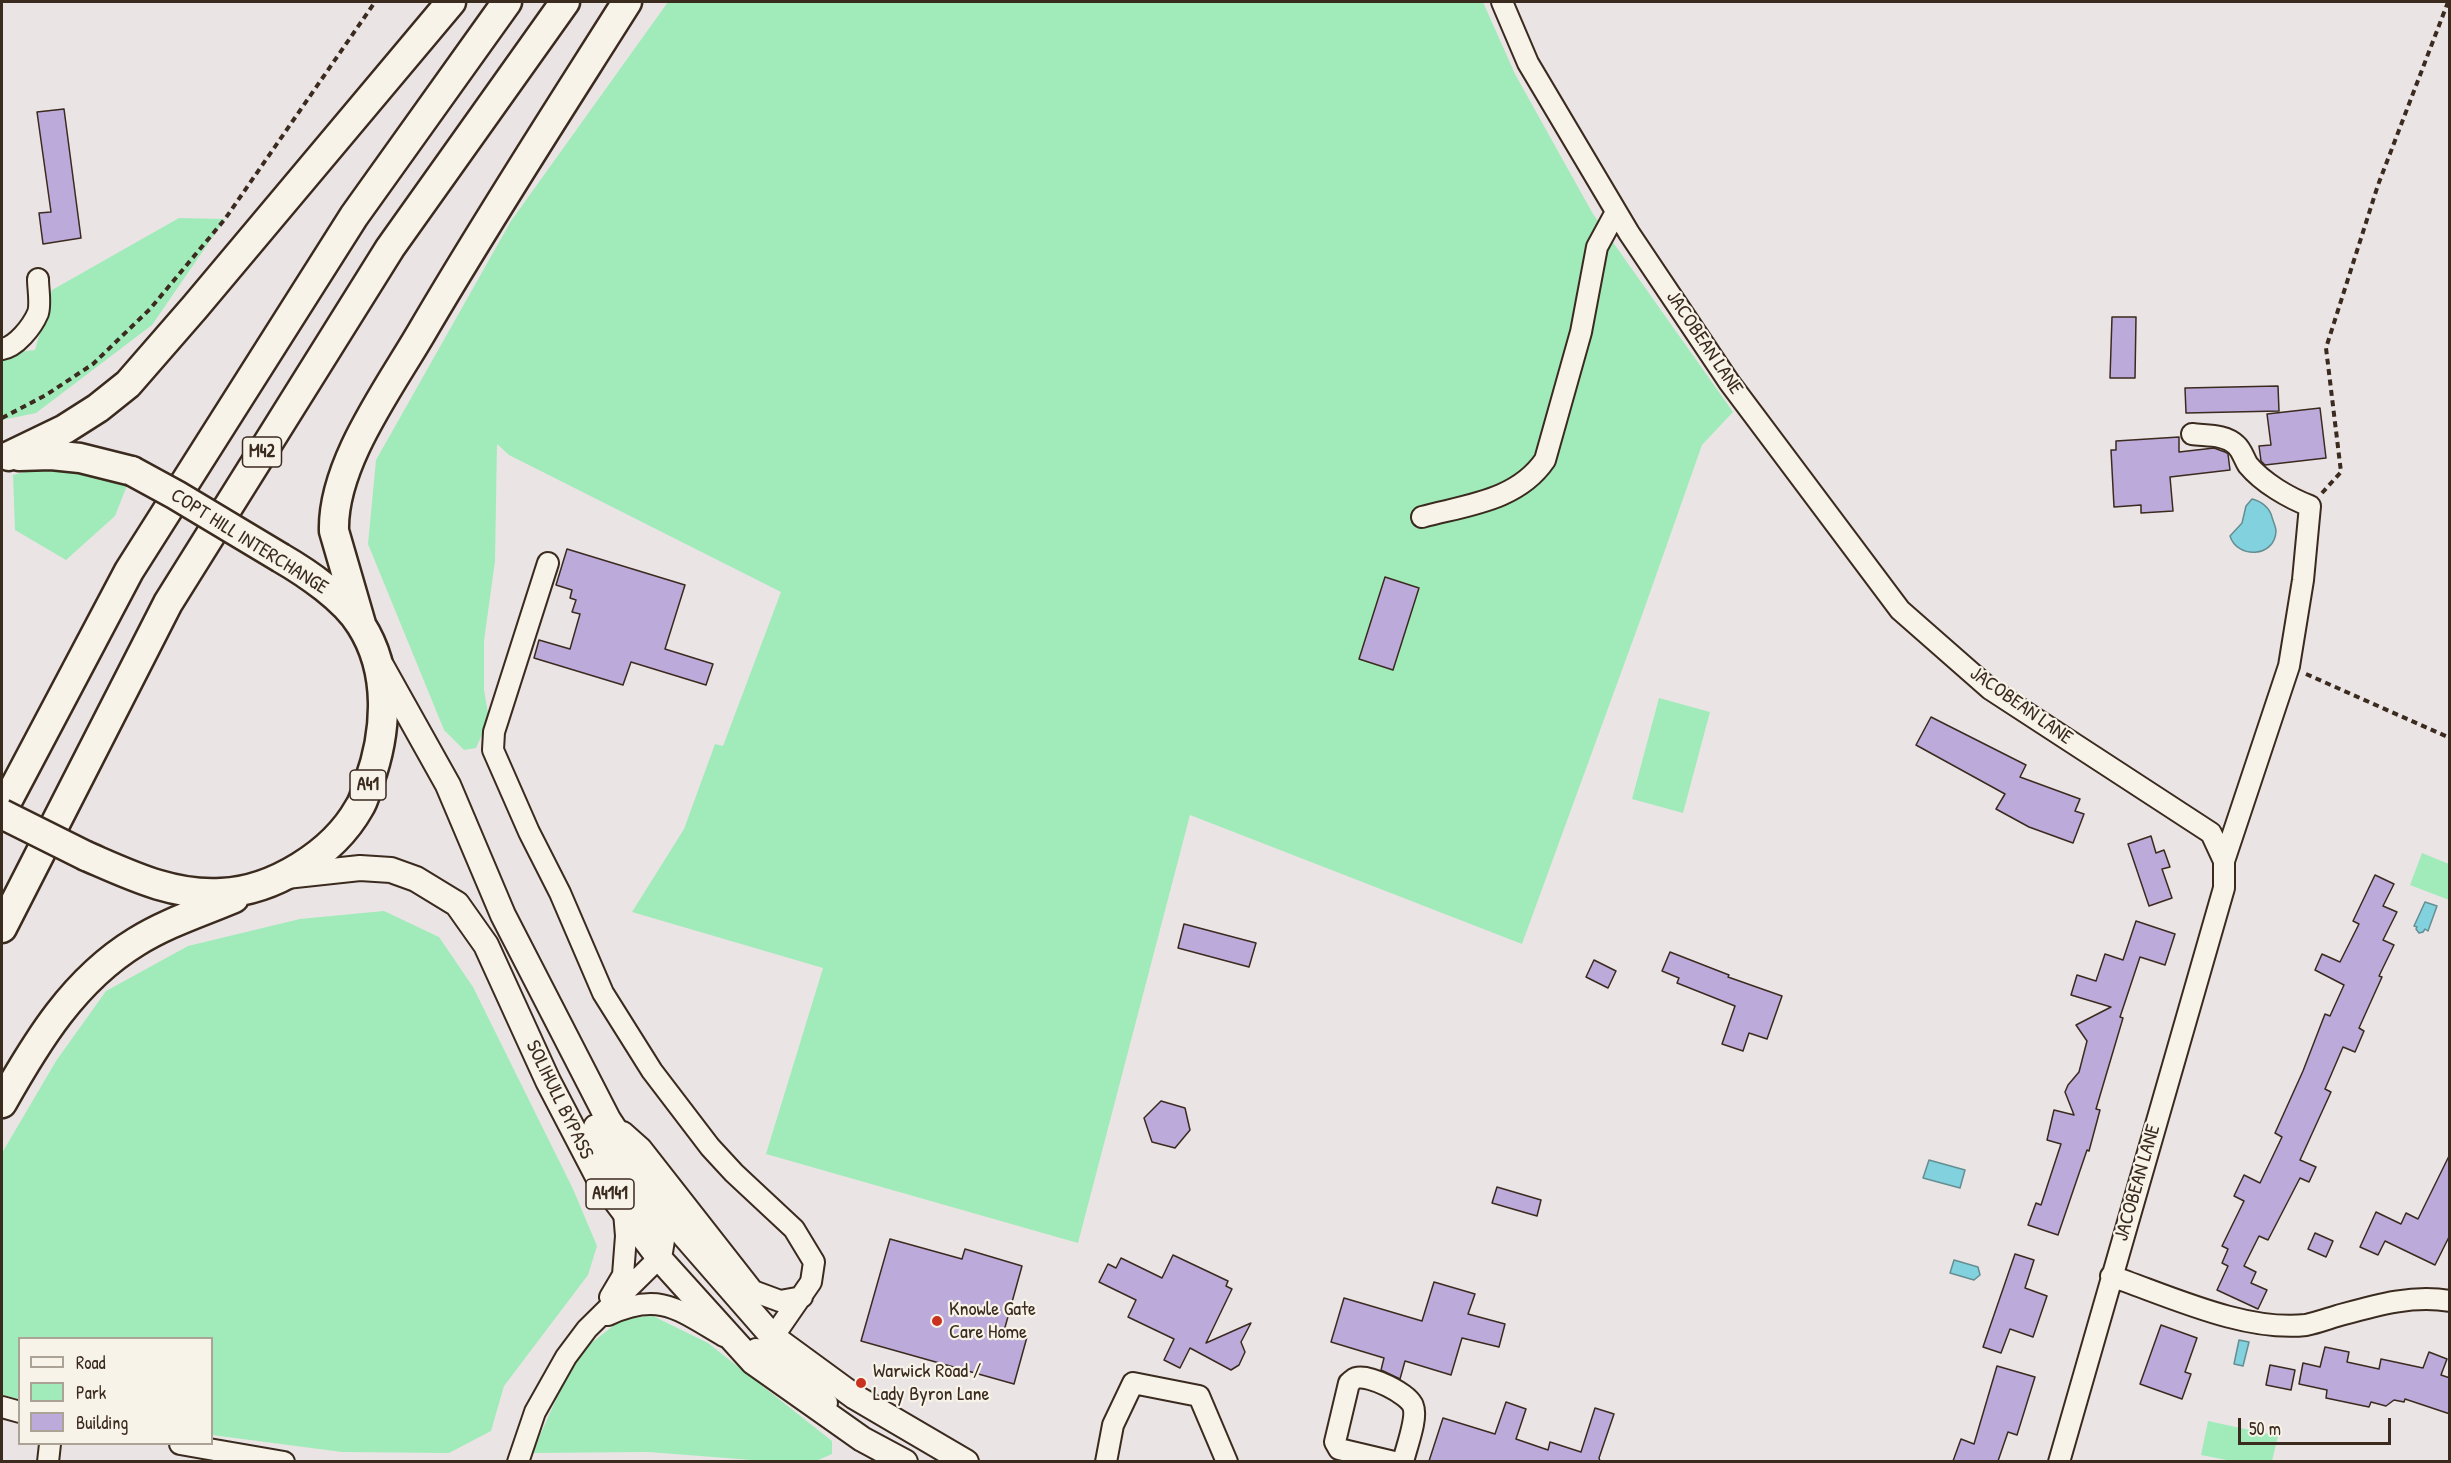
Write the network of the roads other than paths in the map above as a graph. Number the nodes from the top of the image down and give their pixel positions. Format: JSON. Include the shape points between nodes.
{"nodes":[{"id":1,"x":451,"y":2,"type":"edge"},
{"id":2,"x":507,"y":2,"type":"edge"},
{"id":3,"x":565,"y":2,"type":"edge"},
{"id":4,"x":627,"y":2,"type":"edge"},
{"id":5,"x":1502,"y":2,"type":"edge"},
{"id":6,"x":1616,"y":212,"type":"junction"},
{"id":7,"x":38,"y":279,"type":"dead end"},
{"id":8,"x":2,"y":349,"type":"edge"},
{"id":9,"x":2192,"y":434,"type":"dead end"},
{"id":10,"x":5,"y":457,"type":"edge"},
{"id":11,"x":1422,"y":517,"type":"dead end"},
{"id":12,"x":548,"y":563,"type":"dead end"},
{"id":13,"x":361,"y":624,"type":"junction"},
{"id":14,"x":379,"y":662,"type":"junction"},
{"id":15,"x":2,"y":812,"type":"edge"},
{"id":16,"x":2224,"y":861,"type":"junction"},
{"id":17,"x":286,"y":876,"type":"junction"},
{"id":18,"x":260,"y":887,"type":"junction"},
{"id":19,"x":2,"y":928,"type":"edge"},
{"id":20,"x":566,"y":1040,"type":"junction"},
{"id":21,"x":2,"y":1103,"type":"edge"},
{"id":22,"x":608,"y":1119,"type":"junction"},
{"id":23,"x":624,"y":1212,"type":"junction"},
{"id":24,"x":658,"y":1258,"type":"junction"},
{"id":25,"x":2111,"y":1276,"type":"junction"},
{"id":26,"x":802,"y":1297,"type":"junction"},
{"id":27,"x":2450,"y":1302,"type":"edge"},
{"id":28,"x":597,"y":1320,"type":"junction"},
{"id":29,"x":733,"y":1341,"type":"junction"},
{"id":30,"x":770,"y":1344,"type":"junction"},
{"id":31,"x":2,"y":1407,"type":"edge"},
{"id":32,"x":18,"y":1411,"type":"edge"},
{"id":33,"x":862,"y":1440,"type":"junction"},
{"id":34,"x":50,"y":1445,"type":"edge"},
{"id":35,"x":192,"y":1445,"type":"edge"},
{"id":36,"x":48,"y":1461,"type":"edge"},
{"id":37,"x":284,"y":1461,"type":"edge"},
{"id":38,"x":518,"y":1461,"type":"edge"},
{"id":39,"x":905,"y":1461,"type":"edge"},
{"id":40,"x":966,"y":1461,"type":"edge"},
{"id":41,"x":1106,"y":1461,"type":"edge"},
{"id":42,"x":1227,"y":1461,"type":"edge"},
{"id":43,"x":1394,"y":1461,"type":"edge"},
{"id":44,"x":1403,"y":1461,"type":"edge"},
{"id":45,"x":2059,"y":1461,"type":"edge"}],
"edges":[{"from":1,"to":10,"type":"highway","via":[[128,384],[65,429]]},
{"from":2,"to":15,"type":"highway","number":"M42","via":[[354,216],[129,571]]},
{"from":3,"to":19,"type":"highway","number":"M42","via":[[390,248],[168,603]]},
{"from":4,"to":13,"type":"highway","via":[[464,260],[358,442],[342,480],[334,531]]},
{"from":5,"to":6,"type":"street","name":"JACOBEAN LANE","via":[[1528,63]]},
{"from":6,"to":11,"type":"street","via":[[1597,247],[1581,332],[1545,460],[1535,475],[1503,496]]},
{"from":6,"to":16,"type":"street","name":"JACOBEAN LANE","via":[[1730,382],[1900,610],[1990,688],[2211,833]]},
{"from":7,"to":8,"type":"street","via":[[38,311],[27,330],[9,348]]},
{"from":9,"to":16,"type":"street","via":[[2215,435],[2236,445],[2261,477],[2310,506],[2289,666]]},
{"from":10,"to":13,"type":"highway","name":"COPT HILL INTERCHANGE","number":"A41","bridge":true,"via":[[80,458],[132,471],[326,587]]},
{"from":12,"to":26,"type":"street","via":[[494,732],[494,750],[603,993],[652,1071],[710,1147],[804,1242],[814,1263],[811,1282]]},
{"from":13,"to":14,"type":"highway","name":"COPT HILL INTERCHANGE","number":"A41"},
{"from":14,"to":17,"type":"highway","name":"COPT HILL INTERCHANGE","number":"A41","via":[[384,718],[380,750],[360,808],[334,842]]},
{"from":14,"to":20,"type":"main road","name":"SOLIHULL BYPASS","number":"A4141","via":[[448,785],[503,915]]},
{"from":15,"to":18,"type":"highway","name":"COPT HILL INTERCHANGE","number":"A41","bridge":true,"via":[[86,856],[157,886],[195,893]]},
{"from":16,"to":25,"type":"street","name":"JACOBEAN LANE","via":[[2223,888]]},
{"from":17,"to":18,"type":"highway","name":"COPT HILL INTERCHANGE","number":"A41"},
{"from":17,"to":23,"type":"main road","name":"SOLIHULL BYPASS","number":"A4141","via":[[360,868],[391,870],[416,879],[457,904],[486,945],[577,1140]]},
{"from":18,"to":21,"type":"highway","via":[[157,930],[108,960],[47,1028]]},
{"from":20,"to":22,"type":"main road","number":"A4141"},
{"from":20,"to":24,"type":"main road","via":[[579,1092],[629,1187],[658,1228],[662,1240]]},
{"from":22,"to":26,"type":"street","via":[[641,1148],[753,1292],[780,1301]]},
{"from":22,"to":30,"type":"main road","number":"A4141","via":[[684,1235]]},
{"from":23,"to":24,"type":"main road","name":"SOLIHULL BYPASS","number":"A4141"},
{"from":23,"to":28,"type":"street","via":[[623,1275]]},
{"from":24,"to":28,"type":"street"},
{"from":24,"to":29,"type":"main road","name":"SOLIHULL BYPASS","number":"A4141"},
{"from":25,"to":27,"type":"street","via":[[2246,1323],[2273,1326],[2307,1325],[2378,1305],[2429,1298]]},
{"from":25,"to":45,"type":"street","name":"JACOBEAN LANE"},
{"from":26,"to":30,"type":"street"},
{"from":28,"to":29,"type":"street","via":[[629,1305],[646,1303],[674,1308]]},
{"from":28,"to":38,"type":"street","via":[[551,1381]]},
{"from":29,"to":30,"type":"street"},
{"from":29,"to":33,"type":"main road","name":"SOLIHULL BYPASS","number":"A4141","via":[[753,1362]]},
{"from":30,"to":33,"type":"street"},
{"from":30,"to":40,"type":"main road","number":"A4141"},
{"from":31,"to":32,"type":"street"},
{"from":33,"to":39,"type":"main road","name":"SOLIHULL BYPASS","number":"A4141"},
{"from":34,"to":36,"type":"street"},
{"from":35,"to":37,"type":"street"},
{"from":41,"to":42,"type":"street","via":[[1113,1425],[1133,1383],[1199,1396]]},
{"from":43,"to":44,"type":"street","via":[[1336,1446],[1349,1383],[1354,1378],[1385,1385],[1406,1396],[1413,1405],[1415,1415]]}]}
